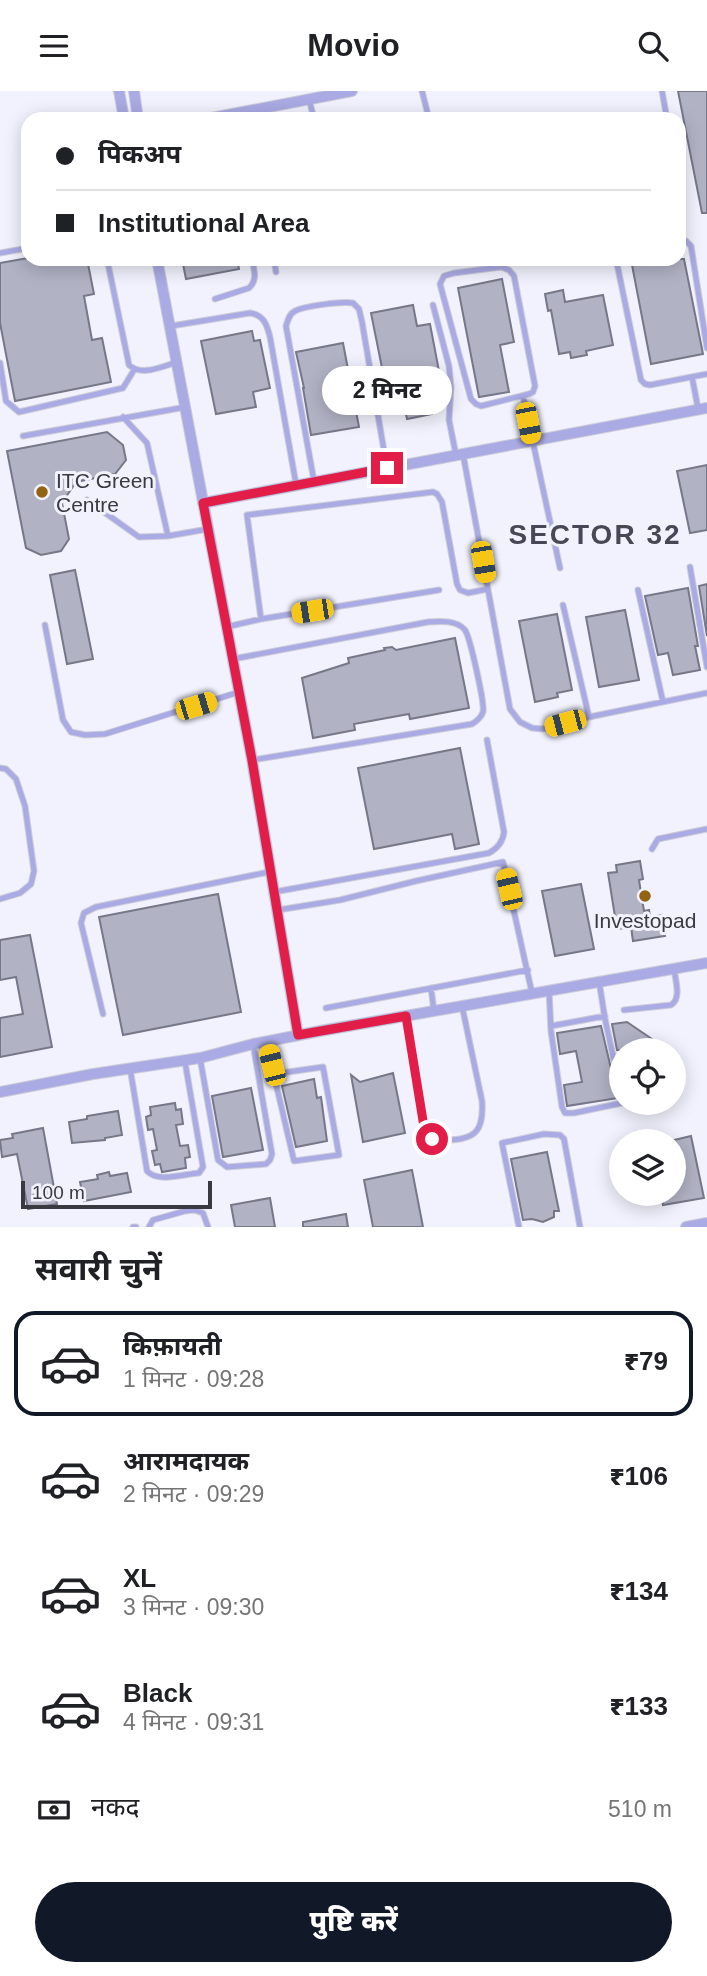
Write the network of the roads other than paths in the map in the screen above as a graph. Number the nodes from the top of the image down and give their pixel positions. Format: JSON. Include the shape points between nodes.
{"nodes":[{"id":1,"x":119,"y":91,"type":"edge"},
{"id":2,"x":134,"y":91,"type":"edge"},
{"id":3,"x":352,"y":91,"type":"edge"},
{"id":4,"x":422,"y":91,"type":"edge"},
{"id":5,"x":662,"y":91,"type":"edge"},
{"id":6,"x":309,"y":99,"type":"junction"},
{"id":7,"x":123,"y":112,"type":"edge"},
{"id":8,"x":137,"y":112,"type":"edge"},
{"id":9,"x":249,"y":112,"type":"edge"},
{"id":10,"x":312,"y":112,"type":"edge"},
{"id":11,"x":427,"y":112,"type":"edge"},
{"id":12,"x":666,"y":112,"type":"edge"},
{"id":13,"x":686,"y":241,"type":"edge"},
{"id":14,"x":21,"y":249,"type":"edge"},
{"id":15,"x":0,"y":253,"type":"edge"},
{"id":16,"x":108,"y":266,"type":"edge"},
{"id":17,"x":158,"y":266,"type":"edge"},
{"id":18,"x":253,"y":266,"type":"edge"},
{"id":19,"x":275,"y":266,"type":"edge"},
{"id":20,"x":618,"y":266,"type":"edge"},
{"id":21,"x":276,"y":272,"type":"dead end"},
{"id":22,"x":215,"y":299,"type":"dead end"},
{"id":23,"x":433,"y":305,"type":"dead end"},
{"id":24,"x":171,"y":326,"type":"junction"},
{"id":25,"x":707,"y":348,"type":"edge"},
{"id":26,"x":178,"y":362,"type":"junction"},
{"id":27,"x":0,"y":363,"type":"edge"},
{"id":28,"x":134,"y":370,"type":"junction"},
{"id":29,"x":707,"y":374,"type":"edge"},
{"id":30,"x":692,"y":377,"type":"junction"},
{"id":31,"x":523,"y":396,"type":"junction"},
{"id":32,"x":186,"y":407,"type":"junction"},
{"id":33,"x":703,"y":409,"type":"edge"},
{"id":34,"x":123,"y":417,"type":"junction"},
{"id":35,"x":23,"y":436,"type":"dead end"},
{"id":36,"x":532,"y":440,"type":"junction"},
{"id":37,"x":460,"y":455,"type":"junction"},
{"id":38,"x":387,"y":468,"type":"junction"},
{"id":39,"x":314,"y":481,"type":"junction"},
{"id":40,"x":296,"y":485,"type":"junction"},
{"id":41,"x":87,"y":500,"type":"dead end"},
{"id":42,"x":203,"y":503,"type":"junction"},
{"id":43,"x":208,"y":529,"type":"junction"},
{"id":44,"x":168,"y":536,"type":"junction"},
{"id":45,"x":691,"y":567,"type":"dead end"},
{"id":46,"x":561,"y":568,"type":"dead end"},
{"id":47,"x":488,"y":589,"type":"junction"},
{"id":48,"x":439,"y":590,"type":"dead end"},
{"id":49,"x":638,"y":590,"type":"dead end"},
{"id":50,"x":563,"y":605,"type":"dead end"},
{"id":51,"x":261,"y":619,"type":"junction"},
{"id":52,"x":45,"y":625,"type":"dead end"},
{"id":53,"x":226,"y":627,"type":"junction"},
{"id":54,"x":233,"y":659,"type":"junction"},
{"id":55,"x":707,"y":667,"type":"edge"},
{"id":56,"x":239,"y":692,"type":"junction"},
{"id":57,"x":707,"y":693,"type":"edge"},
{"id":58,"x":663,"y":702,"type":"junction"},
{"id":59,"x":589,"y":717,"type":"junction"},
{"id":60,"x":487,"y":740,"type":"dead end"},
{"id":61,"x":252,"y":760,"type":"junction"},
{"id":62,"x":0,"y":768,"type":"edge"},
{"id":63,"x":707,"y":829,"type":"edge"},
{"id":64,"x":652,"y":849,"type":"dead end"},
{"id":65,"x":271,"y":872,"type":"junction"},
{"id":66,"x":274,"y":892,"type":"junction"},
{"id":67,"x":0,"y":899,"type":"edge"},
{"id":68,"x":277,"y":910,"type":"junction"},
{"id":69,"x":707,"y":963,"type":"edge"},
{"id":70,"x":674,"y":968,"type":"junction"},
{"id":71,"x":528,"y":970,"type":"junction"},
{"id":72,"x":599,"y":981,"type":"junction"},
{"id":73,"x":431,"y":988,"type":"junction"},
{"id":74,"x":549,"y":990,"type":"junction"},
{"id":75,"x":532,"y":993,"type":"junction"},
{"id":76,"x":462,"y":1006,"type":"junction"},
{"id":77,"x":326,"y":1008,"type":"dead end"},
{"id":78,"x":624,"y":1010,"type":"dead end"},
{"id":79,"x":434,"y":1011,"type":"junction"},
{"id":80,"x":103,"y":1014,"type":"dead end"},
{"id":81,"x":406,"y":1016,"type":"junction"},
{"id":82,"x":605,"y":1016,"type":"junction"},
{"id":83,"x":551,"y":1026,"type":"junction"},
{"id":84,"x":298,"y":1035,"type":"junction"},
{"id":85,"x":610,"y":1038,"type":"edge"},
{"id":86,"x":266,"y":1041,"type":"junction"},
{"id":87,"x":253,"y":1044,"type":"junction"},
{"id":88,"x":200,"y":1058,"type":"junction"},
{"id":89,"x":184,"y":1060,"type":"junction"},
{"id":90,"x":130,"y":1068,"type":"junction"},
{"id":91,"x":274,"y":1075,"type":"junction"},
{"id":92,"x":0,"y":1092,"type":"edge"},
{"id":93,"x":609,"y":1106,"type":"edge"},
{"id":94,"x":707,"y":1223,"type":"edge"},
{"id":95,"x":580,"y":1226,"type":"edge"},
{"id":96,"x":149,"y":1227,"type":"edge"},
{"id":97,"x":208,"y":1227,"type":"edge"},
{"id":98,"x":519,"y":1227,"type":"edge"},
{"id":99,"x":571,"y":1227,"type":"edge"},
{"id":100,"x":686,"y":1227,"type":"edge"}],
"edges":[{"from":1,"to":7,"type":"street"},
{"from":2,"to":8,"type":"street"},
{"from":3,"to":6,"type":"street"},
{"from":4,"to":11,"type":"lane"},
{"from":5,"to":12,"type":"lane"},
{"from":6,"to":9,"type":"street"},
{"from":6,"to":10,"type":"lane"},
{"from":13,"to":25,"type":"lane","via":[[691,246]]},
{"from":14,"to":15,"type":"lane"},
{"from":16,"to":28,"type":"lane","via":[[126,361]]},
{"from":17,"to":24,"type":"street"},
{"from":18,"to":22,"type":"lane","via":[[255,279],[249,288]]},
{"from":19,"to":21,"type":"lane"},
{"from":20,"to":30,"type":"lane","via":[[642,380],[650,385]]},
{"from":23,"to":37,"type":"lane","via":[[449,366],[449,420]]},
{"from":24,"to":26,"type":"street"},
{"from":24,"to":40,"type":"lane","via":[[250,313],[262,317],[270,337]]},
{"from":26,"to":28,"type":"lane"},
{"from":26,"to":32,"type":"street"},
{"from":27,"to":28,"type":"lane","via":[[6,401],[19,412],[123,388]]},
{"from":29,"to":30,"type":"lane"},
{"from":30,"to":33,"type":"lane"},
{"from":31,"to":31,"type":"lane","via":[[535,386],[514,276],[501,267],[444,276],[440,284],[471,399],[481,406]]},
{"from":31,"to":36,"type":"lane"},
{"from":32,"to":34,"type":"lane"},
{"from":32,"to":42,"type":"street"},
{"from":33,"to":36,"type":"street"},
{"from":34,"to":35,"type":"lane"},
{"from":34,"to":44,"type":"lane","via":[[147,443]]},
{"from":36,"to":37,"type":"street"},
{"from":36,"to":46,"type":"lane"},
{"from":37,"to":38,"type":"street"},
{"from":37,"to":47,"type":"lane"},
{"from":38,"to":39,"type":"street"},
{"from":38,"to":39,"type":"lane","via":[[359,309],[345,301],[296,311],[286,326]]},
{"from":39,"to":40,"type":"street"},
{"from":40,"to":42,"type":"street"},
{"from":41,"to":44,"type":"lane","via":[[139,537]]},
{"from":42,"to":43,"type":"street"},
{"from":43,"to":44,"type":"lane"},
{"from":43,"to":53,"type":"street"},
{"from":45,"to":55,"type":"lane"},
{"from":47,"to":51,"type":"lane","via":[[460,590],[442,502],[433,492],[247,515]]},
{"from":47,"to":59,"type":"lane","via":[[515,716],[542,729]]},
{"from":48,"to":51,"type":"lane"},
{"from":49,"to":58,"type":"lane"},
{"from":50,"to":59,"type":"lane"},
{"from":51,"to":53,"type":"lane"},
{"from":52,"to":56,"type":"lane","via":[[63,720],[71,732],[105,734]]},
{"from":53,"to":54,"type":"street"},
{"from":54,"to":56,"type":"street"},
{"from":54,"to":61,"type":"lane","via":[[441,621],[465,630],[481,693],[484,709],[472,724]]},
{"from":56,"to":61,"type":"street"},
{"from":57,"to":58,"type":"lane"},
{"from":58,"to":59,"type":"lane"},
{"from":60,"to":66,"type":"lane","via":[[504,832],[496,849]]},
{"from":61,"to":65,"type":"street"},
{"from":62,"to":67,"type":"lane","via":[[16,779],[25,806],[34,871],[31,884]]},
{"from":63,"to":64,"type":"lane","via":[[658,839]]},
{"from":65,"to":66,"type":"street"},
{"from":65,"to":80,"type":"lane","via":[[84,913],[81,923]]},
{"from":66,"to":68,"type":"street"},
{"from":68,"to":71,"type":"lane","via":[[503,862]]},
{"from":68,"to":84,"type":"street"},
{"from":69,"to":70,"type":"street"},
{"from":70,"to":72,"type":"street"},
{"from":70,"to":78,"type":"lane","via":[[675,1003]]},
{"from":71,"to":73,"type":"lane"},
{"from":71,"to":75,"type":"lane"},
{"from":72,"to":74,"type":"street"},
{"from":72,"to":82,"type":"lane"},
{"from":73,"to":77,"type":"lane"},
{"from":73,"to":79,"type":"lane"},
{"from":74,"to":75,"type":"street"},
{"from":74,"to":83,"type":"lane"},
{"from":75,"to":76,"type":"street"},
{"from":76,"to":79,"type":"street"},
{"from":76,"to":81,"type":"lane","via":[[483,1116],[472,1137],[458,1140],[432,1139],[425,1133]]},
{"from":79,"to":81,"type":"street"},
{"from":81,"to":84,"type":"street"},
{"from":82,"to":83,"type":"lane"},
{"from":82,"to":85,"type":"lane"},
{"from":83,"to":93,"type":"lane","via":[[565,1112]]},
{"from":84,"to":86,"type":"street"},
{"from":86,"to":87,"type":"street"},
{"from":86,"to":91,"type":"lane"},
{"from":87,"to":88,"type":"street"},
{"from":87,"to":88,"type":"lane","via":[[272,1154],[266,1164],[227,1167],[218,1160]]},
{"from":88,"to":89,"type":"street"},
{"from":89,"to":90,"type":"street"},
{"from":89,"to":90,"type":"lane","via":[[202,1158],[199,1173],[158,1178],[147,1171]]},
{"from":90,"to":92,"type":"street"},
{"from":91,"to":91,"type":"lane","via":[[294,1161],[339,1155],[323,1067]]},
{"from":94,"to":100,"type":"street"},
{"from":95,"to":98,"type":"lane","via":[[564,1139],[544,1134],[502,1143]]},
{"from":95,"to":99,"type":"lane"},
{"from":96,"to":97,"type":"lane","via":[[153,1220],[194,1210],[203,1213]]}]}
